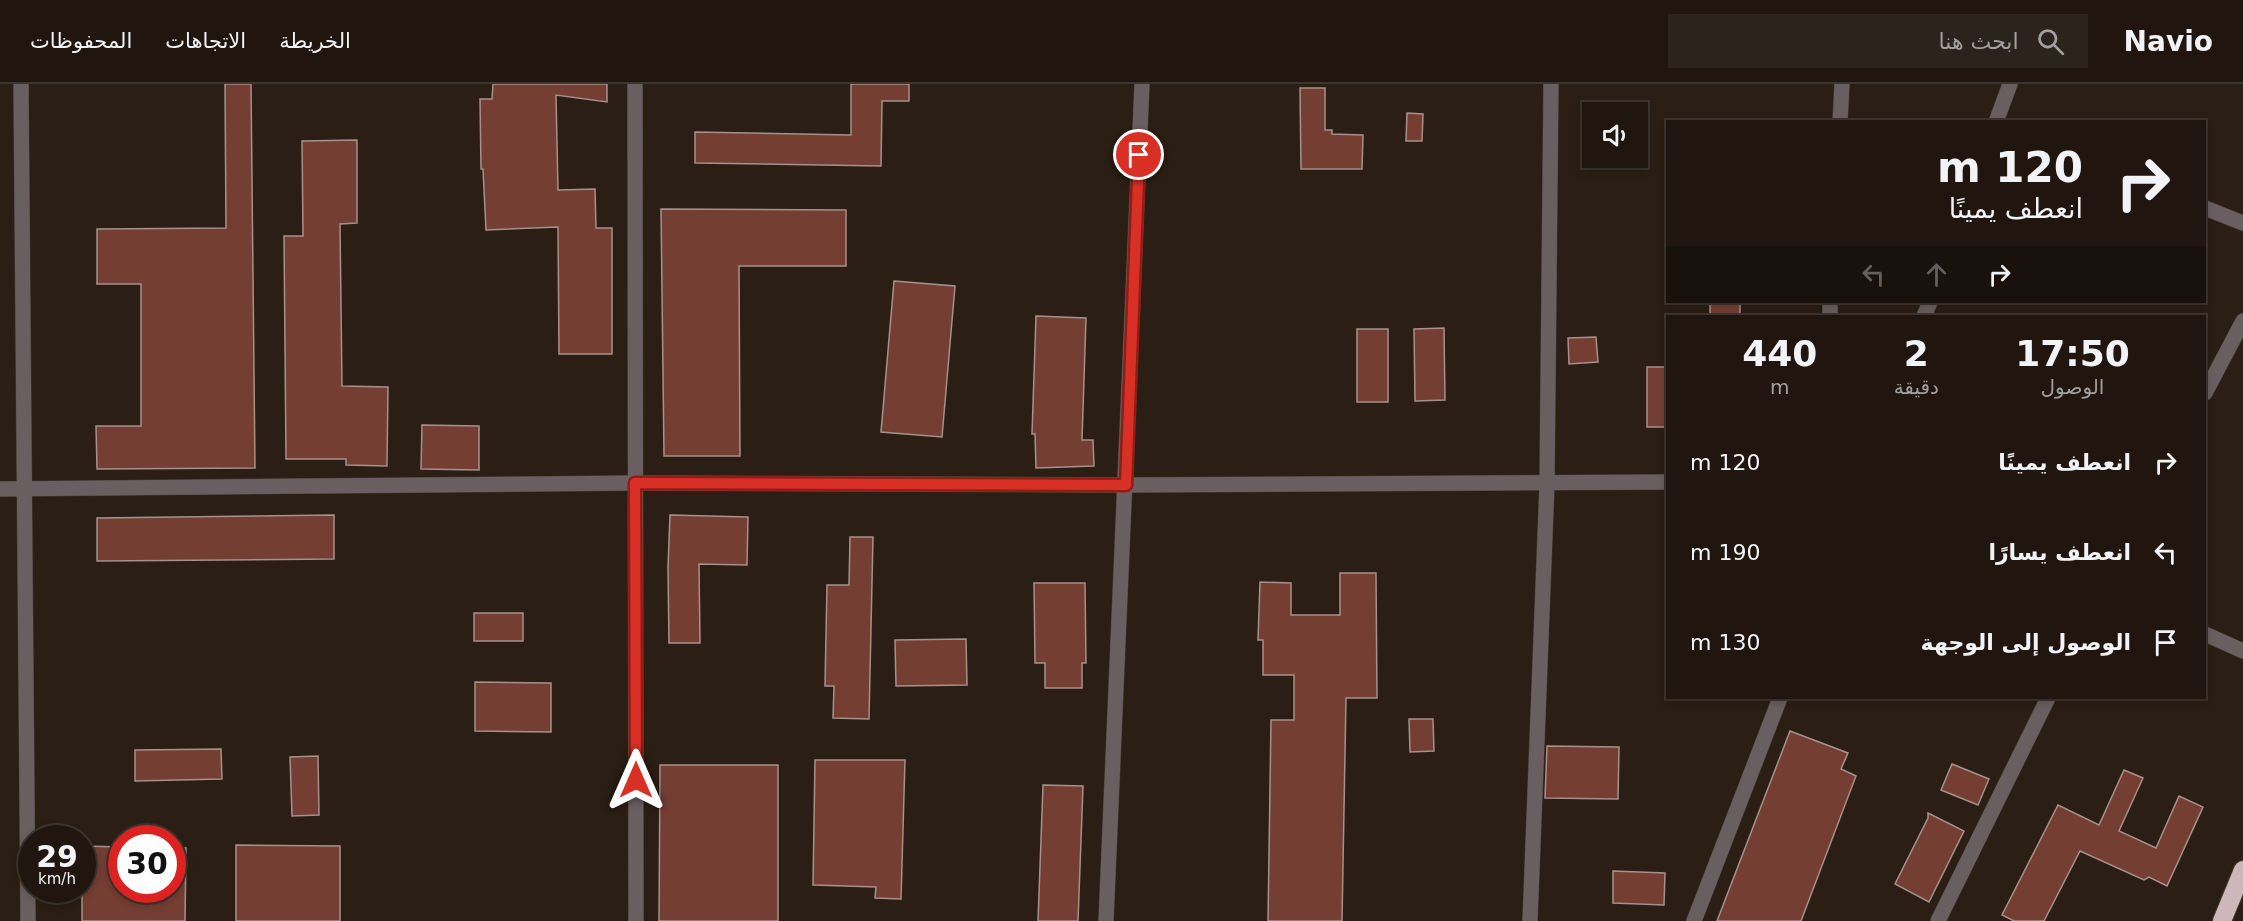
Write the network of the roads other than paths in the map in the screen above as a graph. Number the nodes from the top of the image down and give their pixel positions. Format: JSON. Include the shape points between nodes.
{"nodes":[{"id":1,"x":21,"y":84,"type":"edge"},
{"id":2,"x":635,"y":84,"type":"edge"},
{"id":3,"x":1142,"y":84,"type":"edge"},
{"id":4,"x":1551,"y":84,"type":"edge"},
{"id":5,"x":1842,"y":84,"type":"edge"},
{"id":6,"x":2010,"y":84,"type":"edge"},
{"id":7,"x":1840,"y":120,"type":"edge"},
{"id":8,"x":1997,"y":120,"type":"edge"},
{"id":9,"x":2206,"y":208,"type":"edge"},
{"id":10,"x":2243,"y":223,"type":"edge"},
{"id":11,"x":2243,"y":321,"type":"edge"},
{"id":12,"x":2206,"y":391,"type":"edge"},
{"id":13,"x":1666,"y":482,"type":"edge"},
{"id":14,"x":635,"y":483,"type":"junction"},
{"id":15,"x":1547,"y":484,"type":"junction"},
{"id":16,"x":1126,"y":485,"type":"junction"},
{"id":17,"x":0,"y":489,"type":"edge"},
{"id":18,"x":25,"y":489,"type":"junction"},
{"id":19,"x":2206,"y":634,"type":"edge"},
{"id":20,"x":2243,"y":651,"type":"edge"},
{"id":21,"x":1780,"y":699,"type":"edge"},
{"id":22,"x":2048,"y":699,"type":"edge"},
{"id":23,"x":2243,"y":870,"type":"edge"},
{"id":24,"x":28,"y":921,"type":"edge"},
{"id":25,"x":636,"y":921,"type":"edge"},
{"id":26,"x":1106,"y":921,"type":"edge"},
{"id":27,"x":1530,"y":921,"type":"edge"},
{"id":28,"x":1694,"y":921,"type":"edge"},
{"id":29,"x":1938,"y":921,"type":"edge"},
{"id":30,"x":2222,"y":921,"type":"edge"}],
"edges":[{"from":1,"to":18,"type":"street"},
{"from":2,"to":14,"type":"street"},
{"from":3,"to":16,"type":"street"},
{"from":4,"to":15,"type":"street"},
{"from":5,"to":7,"type":"street"},
{"from":6,"to":8,"type":"street"},
{"from":9,"to":10,"type":"street"},
{"from":11,"to":12,"type":"street"},
{"from":13,"to":15,"type":"street"},
{"from":14,"to":16,"type":"street"},
{"from":14,"to":18,"type":"street"},
{"from":14,"to":25,"type":"street"},
{"from":15,"to":16,"type":"street"},
{"from":15,"to":27,"type":"street"},
{"from":16,"to":26,"type":"street"},
{"from":17,"to":18,"type":"street"},
{"from":18,"to":24,"type":"street"},
{"from":19,"to":20,"type":"street"},
{"from":21,"to":28,"type":"street"},
{"from":22,"to":29,"type":"street"},
{"from":23,"to":30,"type":"highway"}]}
